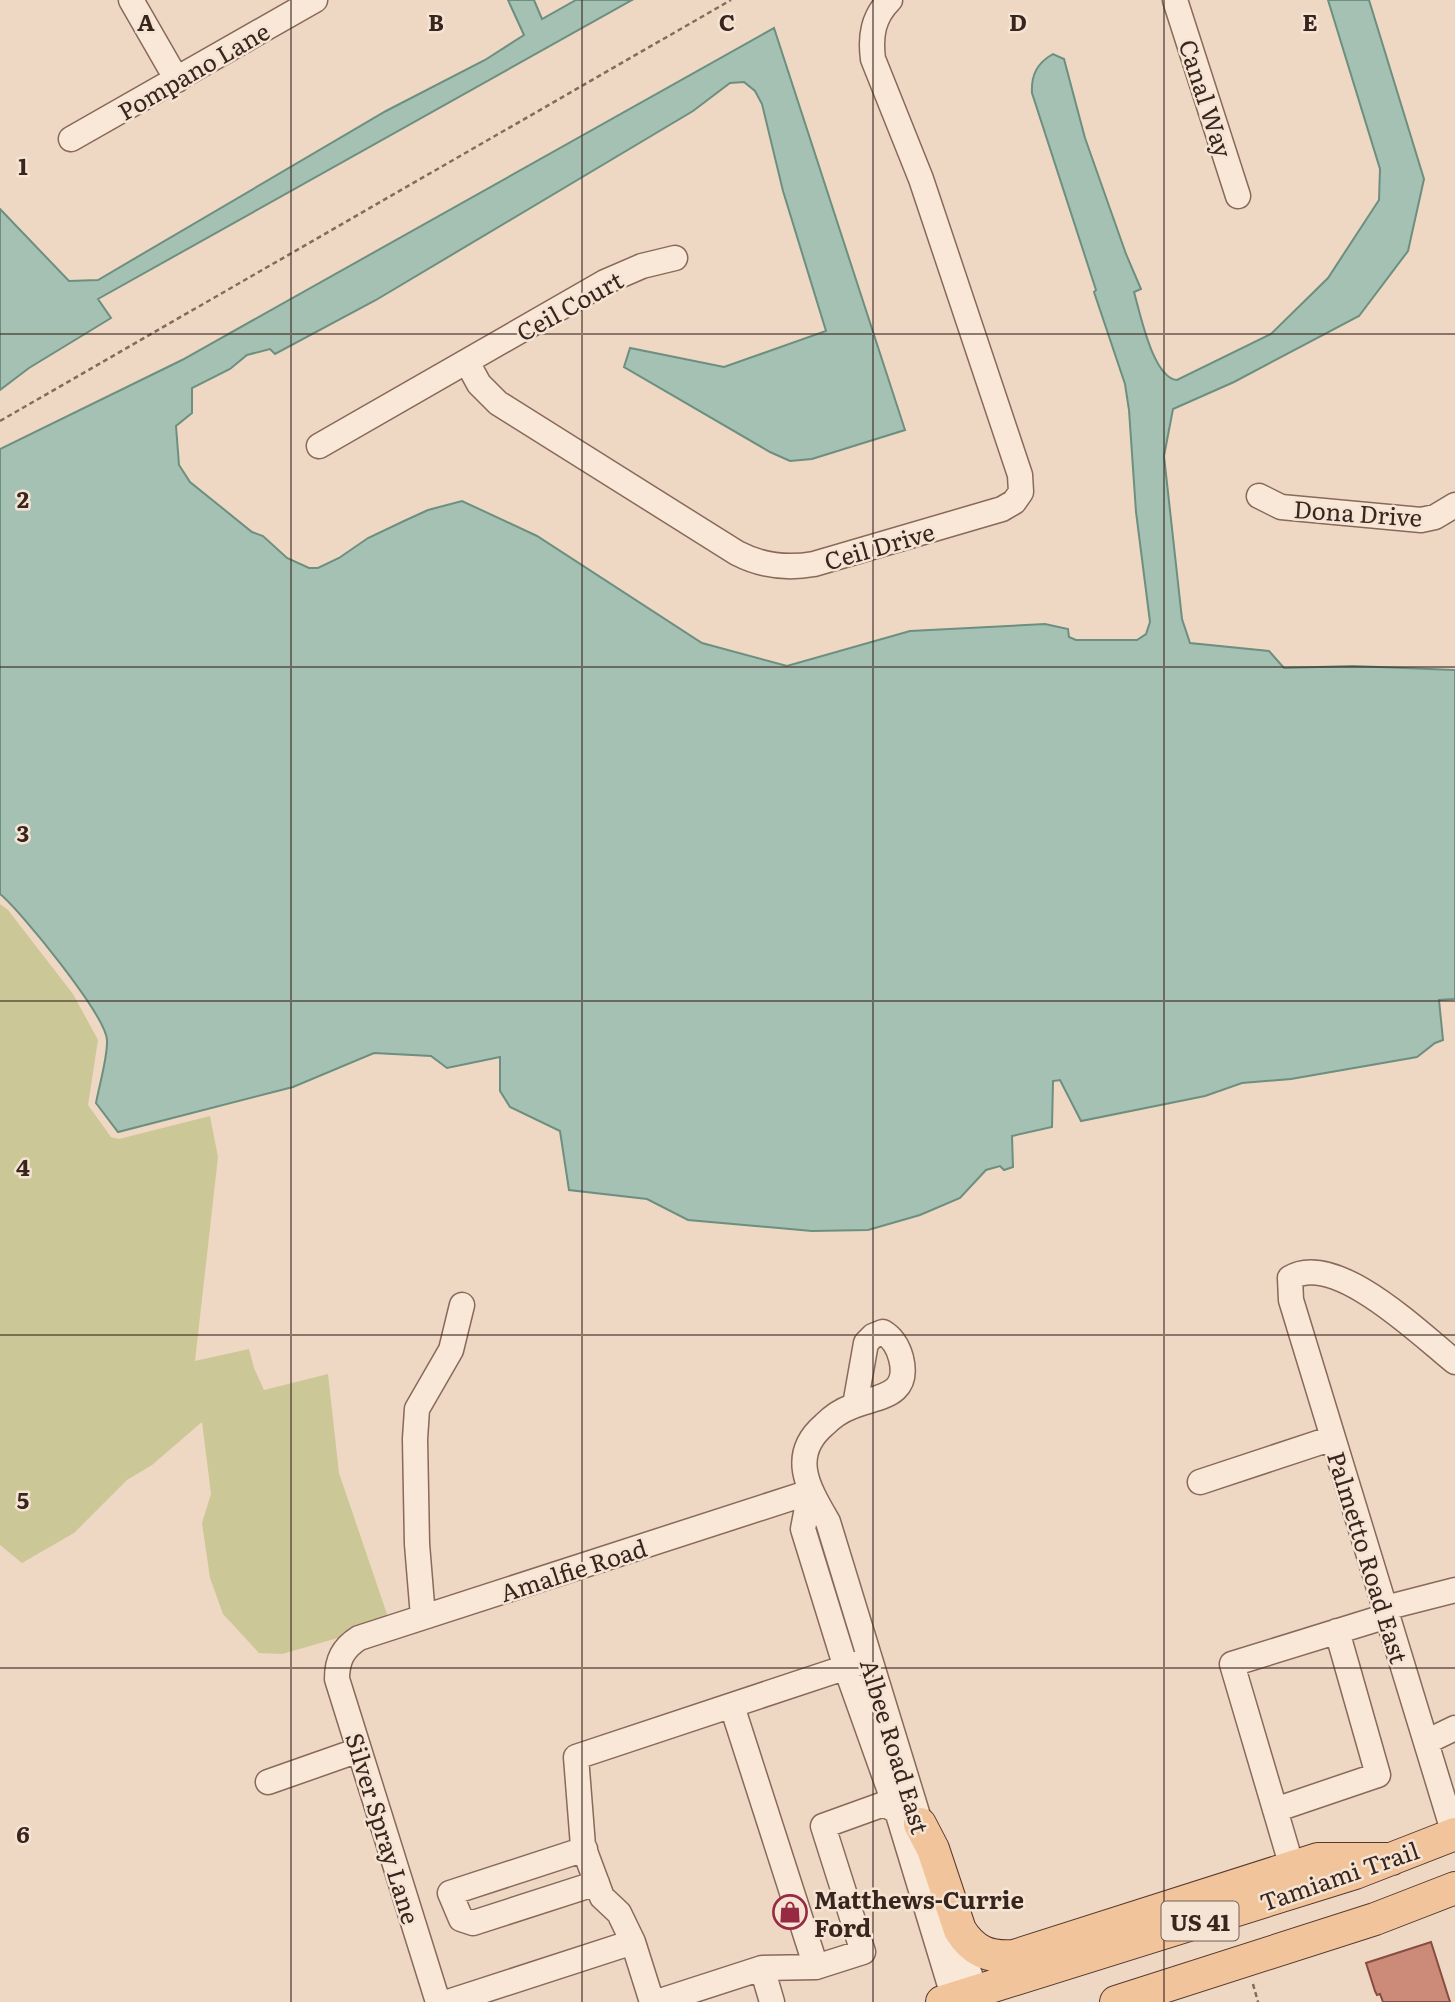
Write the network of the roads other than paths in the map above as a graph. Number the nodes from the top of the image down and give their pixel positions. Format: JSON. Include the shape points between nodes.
{"nodes":[{"id":1,"x":131,"y":0,"type":"edge"},
{"id":2,"x":315,"y":0,"type":"edge"},
{"id":3,"x":890,"y":0,"type":"edge"},
{"id":4,"x":1175,"y":0,"type":"edge"},
{"id":5,"x":177,"y":80,"type":"junction"},
{"id":6,"x":71,"y":139,"type":"dead end"},
{"id":7,"x":1238,"y":196,"type":"dead end"},
{"id":8,"x":675,"y":258,"type":"dead end"},
{"id":9,"x":467,"y":362,"type":"junction"},
{"id":10,"x":319,"y":446,"type":"dead end"},
{"id":11,"x":1259,"y":495,"type":"dead end"},
{"id":12,"x":1455,"y":505,"type":"edge"},
{"id":13,"x":462,"y":1305,"type":"dead end"},
{"id":14,"x":1455,"y":1362,"type":"edge"},
{"id":15,"x":855,"y":1405,"type":"dead end"},
{"id":16,"x":1333,"y":1438,"type":"junction"},
{"id":17,"x":1200,"y":1482,"type":"dead end"},
{"id":18,"x":810,"y":1492,"type":"junction"},
{"id":19,"x":1455,"y":1590,"type":"edge"},
{"id":20,"x":1386,"y":1612,"type":"junction"},
{"id":21,"x":423,"y":1617,"type":"junction"},
{"id":22,"x":1338,"y":1632,"type":"junction"},
{"id":23,"x":342,"y":1654,"type":"joint"},
{"id":24,"x":858,"y":1664,"type":"junction"},
{"id":25,"x":732,"y":1706,"type":"junction"},
{"id":26,"x":1455,"y":1728,"type":"edge"},
{"id":27,"x":1426,"y":1742,"type":"junction"},
{"id":28,"x":359,"y":1750,"type":"junction"},
{"id":29,"x":268,"y":1782,"type":"dead end"},
{"id":30,"x":1275,"y":1810,"type":"junction"},
{"id":31,"x":909,"y":1818,"type":"junction"},
{"id":32,"x":1455,"y":1834,"type":"edge"},
{"id":33,"x":585,"y":1849,"type":"junction"},
{"id":34,"x":1392,"y":1859,"type":"junction"},
{"id":35,"x":1292,"y":1867,"type":"junction"},
{"id":36,"x":597,"y":1883,"type":"junction"},
{"id":37,"x":1455,"y":1888,"type":"edge"},
{"id":38,"x":632,"y":1941,"type":"junction"},
{"id":39,"x":816,"y":1967,"type":"junction"},
{"id":40,"x":762,"y":1968,"type":"junction"},
{"id":41,"x":479,"y":1997,"type":"edge"},
{"id":42,"x":961,"y":1999,"type":"edge"},
{"id":43,"x":438,"y":2002,"type":"edge"},
{"id":44,"x":448,"y":2002,"type":"edge"},
{"id":45,"x":655,"y":2002,"type":"edge"},
{"id":46,"x":772,"y":2002,"type":"edge"},
{"id":47,"x":1116,"y":2002,"type":"edge"}],
"edges":[{"from":1,"to":5,"type":"street"},
{"from":2,"to":5,"type":"street","name":"Pompano Lane"},
{"from":3,"to":9,"type":"street","name":"Ceil Drive","via":[[875,21],[871,46],[875,66],[921,179],[1020,475],[1021,492],[1009,506],[814,564],[763,564],[737,553],[498,402],[479,384]]},
{"from":4,"to":7,"type":"street","name":"Canal Way"},
{"from":5,"to":6,"type":"street","name":"Pompano Lane"},
{"from":8,"to":9,"type":"street","name":"Ceil Court","via":[[605,282]]},
{"from":9,"to":10,"type":"street"},
{"from":11,"to":12,"type":"street","name":"Dona Drive","via":[[1281,507],[1421,520]]},
{"from":13,"to":21,"type":"street","via":[[452,1350],[417,1409],[417,1531]]},
{"from":14,"to":16,"type":"street","name":"Palmetto Road East","via":[[1349,1282],[1314,1271],[1290,1278],[1291,1300]]},
{"from":15,"to":18,"type":"street","name":"Albee Road East","via":[[819,1429],[806,1449]]},
{"from":16,"to":17,"type":"street"},
{"from":16,"to":20,"type":"street","name":"Palmetto Road East"},
{"from":18,"to":21,"type":"street","name":"Amalfie Road"},
{"from":18,"to":24,"type":"street","name":"Albee Road East","via":[[828,1522]]},
{"from":19,"to":20,"type":"street"},
{"from":20,"to":22,"type":"street"},
{"from":20,"to":27,"type":"street","name":"Palmetto Road East"},
{"from":21,"to":23,"type":"street","name":"Amalfie Road","via":[[359,1638]]},
{"from":22,"to":30,"type":"street","via":[[1378,1775]]},
{"from":22,"to":30,"type":"street","via":[[1232,1664]]},
{"from":23,"to":28,"type":"street","name":"Silver Spray Lane","via":[[337,1679]]},
{"from":24,"to":25,"type":"street"},
{"from":24,"to":31,"type":"street","name":"Albee Road East"},
{"from":25,"to":33,"type":"street","via":[[576,1757]]},
{"from":25,"to":39,"type":"street"},
{"from":26,"to":27,"type":"street"},
{"from":27,"to":32,"type":"street","name":"Palmetto Road East"},
{"from":28,"to":29,"type":"street"},
{"from":28,"to":43,"type":"street","name":"Silver Spray Lane"},
{"from":30,"to":35,"type":"street"},
{"from":31,"to":35,"type":"main road","via":[[933,1849],[967,1941],[977,1950],[1001,1957]]},
{"from":31,"to":39,"type":"street","via":[[884,1804],[823,1826],[863,1952]]},
{"from":31,"to":42,"type":"street","name":"Albee Road East"},
{"from":32,"to":34,"type":"main road","name":"Tamiami Trail","number":"US 41"},
{"from":33,"to":36,"type":"street"},
{"from":33,"to":36,"type":"street","via":[[450,1893],[461,1919],[472,1923]]},
{"from":34,"to":35,"type":"main road","via":[[1318,1859]]},
{"from":34,"to":42,"type":"main road","name":"Tamiami Trail","number":"US 41"},
{"from":36,"to":38,"type":"street"},
{"from":37,"to":47,"type":"main road","name":"Tamiami Trail","number":"US 41","via":[[1375,1919]]},
{"from":38,"to":41,"type":"street"},
{"from":38,"to":45,"type":"street"},
{"from":39,"to":40,"type":"street"},
{"from":40,"to":45,"type":"street"},
{"from":40,"to":46,"type":"street"},
{"from":41,"to":44,"type":"street"}]}
